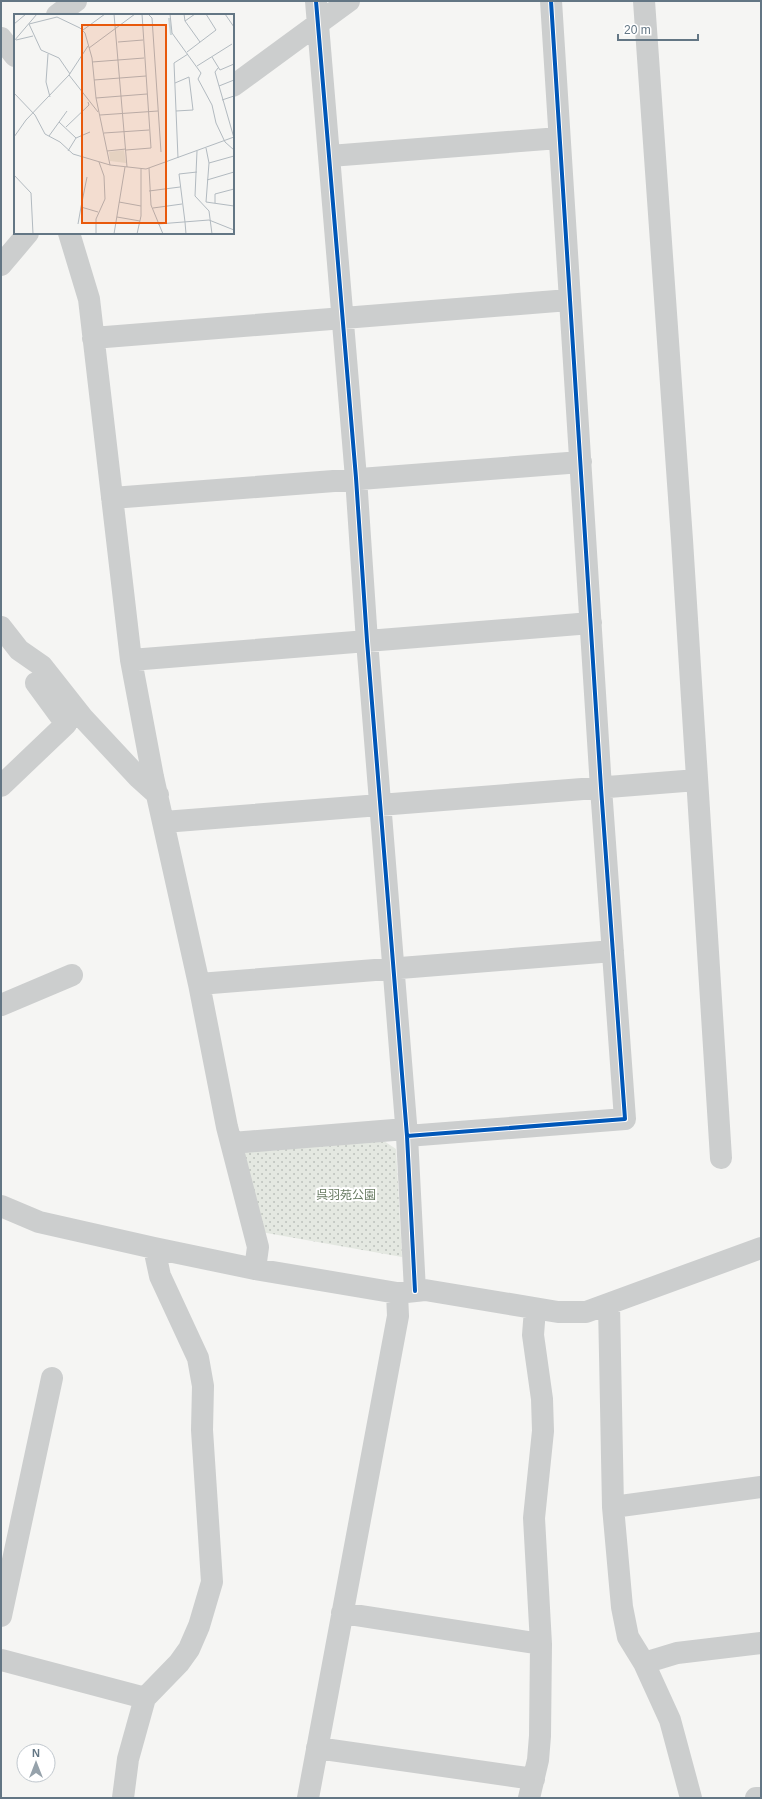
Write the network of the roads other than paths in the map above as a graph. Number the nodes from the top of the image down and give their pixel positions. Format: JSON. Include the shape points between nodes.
{"nodes":[{"id":1,"x":76,"y":1,"type":"edge"},
{"id":2,"x":316,"y":1,"type":"edge"},
{"id":3,"x":349,"y":1,"type":"edge"},
{"id":4,"x":550,"y":1,"type":"edge"},
{"id":5,"x":644,"y":1,"type":"edge"},
{"id":6,"x":58,"y":14,"type":"edge"},
{"id":7,"x":319,"y":23,"type":"junction"},
{"id":8,"x":234,"y":85,"type":"edge"},
{"id":9,"x":559,"y":138,"type":"junction"},
{"id":10,"x":330,"y":156,"type":"junction"},
{"id":11,"x":27,"y":234,"type":"edge"},
{"id":12,"x":69,"y":234,"type":"edge"},
{"id":13,"x":1,"y":265,"type":"edge"},
{"id":14,"x":569,"y":300,"type":"junction"},
{"id":15,"x":342,"y":318,"type":"junction"},
{"id":16,"x":93,"y":338,"type":"junction"},
{"id":17,"x":581,"y":462,"type":"junction"},
{"id":18,"x":356,"y":478,"type":"junction"},
{"id":19,"x":112,"y":498,"type":"junction"},
{"id":20,"x":591,"y":623,"type":"junction"},
{"id":21,"x":1,"y":627,"type":"edge"},
{"id":22,"x":367,"y":641,"type":"junction"},
{"id":23,"x":19,"y":650,"type":"junction"},
{"id":24,"x":131,"y":660,"type":"junction"},
{"id":25,"x":697,"y":780,"type":"junction"},
{"id":26,"x":1,"y":786,"type":"edge"},
{"id":27,"x":601,"y":788,"type":"junction"},
{"id":28,"x":158,"y":795,"type":"junction"},
{"id":29,"x":380,"y":805,"type":"junction"},
{"id":30,"x":164,"y":822,"type":"junction"},
{"id":31,"x":613,"y":951,"type":"junction"},
{"id":32,"x":392,"y":969,"type":"junction"},
{"id":33,"x":72,"y":975,"type":"dead end"},
{"id":34,"x":199,"y":984,"type":"junction"},
{"id":35,"x":1,"y":1005,"type":"edge"},
{"id":36,"x":406,"y":1132,"type":"junction"},
{"id":37,"x":232,"y":1143,"type":"junction"},
{"id":38,"x":721,"y":1158,"type":"dead end"},
{"id":39,"x":1,"y":1206,"type":"edge"},
{"id":40,"x":154,"y":1248,"type":"junction"},
{"id":41,"x":761,"y":1248,"type":"edge"},
{"id":42,"x":255,"y":1268,"type":"junction"},
{"id":43,"x":406,"y":1292,"type":"junction"},
{"id":44,"x":609,"y":1304,"type":"junction"},
{"id":45,"x":535,"y":1309,"type":"junction"},
{"id":46,"x":52,"y":1378,"type":"dead end"},
{"id":47,"x":761,"y":1487,"type":"edge"},
{"id":48,"x":612,"y":1507,"type":"junction"},
{"id":49,"x":342,"y":1613,"type":"junction"},
{"id":50,"x":1,"y":1616,"type":"edge"},
{"id":51,"x":761,"y":1643,"type":"edge"},
{"id":52,"x":541,"y":1644,"type":"junction"},
{"id":53,"x":1,"y":1660,"type":"edge"},
{"id":54,"x":644,"y":1663,"type":"junction"},
{"id":55,"x":145,"y":1698,"type":"junction"},
{"id":56,"x":317,"y":1748,"type":"junction"},
{"id":57,"x":531,"y":1789,"type":"edge"},
{"id":58,"x":123,"y":1798,"type":"edge"},
{"id":59,"x":308,"y":1798,"type":"edge"},
{"id":60,"x":691,"y":1798,"type":"edge"},
{"id":61,"x":756,"y":1798,"type":"edge"},
{"id":62,"x":761,"y":1798,"type":"edge"}],
"edges":[{"from":1,"to":6,"type":"street"},
{"from":2,"to":7,"type":"street"},
{"from":3,"to":7,"type":"street"},
{"from":4,"to":9,"type":"street"},
{"from":5,"to":25,"type":"street"},
{"from":7,"to":8,"type":"street"},
{"from":7,"to":10,"type":"street"},
{"from":9,"to":10,"type":"street"},
{"from":9,"to":14,"type":"street"},
{"from":10,"to":15,"type":"street"},
{"from":11,"to":13,"type":"street"},
{"from":12,"to":16,"type":"street","via":[[89,299]]},
{"from":14,"to":15,"type":"street"},
{"from":14,"to":17,"type":"street"},
{"from":15,"to":16,"type":"street"},
{"from":15,"to":18,"type":"street"},
{"from":16,"to":19,"type":"street"},
{"from":17,"to":18,"type":"street"},
{"from":17,"to":20,"type":"street"},
{"from":18,"to":19,"type":"street","via":[[335,482]]},
{"from":18,"to":22,"type":"street"},
{"from":19,"to":24,"type":"street"},
{"from":20,"to":22,"type":"street"},
{"from":20,"to":27,"type":"street"},
{"from":21,"to":23,"type":"street"},
{"from":22,"to":24,"type":"street"},
{"from":22,"to":29,"type":"street"},
{"from":23,"to":26,"type":"street","via":[[29,673],[66,724]]},
{"from":23,"to":28,"type":"street","via":[[42,666],[83,718]]},
{"from":24,"to":28,"type":"street"},
{"from":25,"to":27,"type":"street"},
{"from":25,"to":38,"type":"street"},
{"from":27,"to":29,"type":"street"},
{"from":27,"to":31,"type":"street"},
{"from":28,"to":30,"type":"street"},
{"from":29,"to":30,"type":"street"},
{"from":29,"to":32,"type":"street"},
{"from":30,"to":34,"type":"street"},
{"from":31,"to":32,"type":"street"},
{"from":31,"to":36,"type":"street","via":[[625,1119]]},
{"from":32,"to":34,"type":"street"},
{"from":32,"to":36,"type":"street"},
{"from":33,"to":35,"type":"street"},
{"from":34,"to":37,"type":"street"},
{"from":36,"to":37,"type":"street"},
{"from":36,"to":43,"type":"street"},
{"from":37,"to":42,"type":"street","via":[[258,1247]]},
{"from":39,"to":40,"type":"street","via":[[39,1222]]},
{"from":40,"to":42,"type":"street"},
{"from":40,"to":55,"type":"street","via":[[160,1276],[202,1372],[202,1430],[212,1582],[189,1649]]},
{"from":41,"to":44,"type":"street"},
{"from":42,"to":43,"type":"street"},
{"from":43,"to":45,"type":"street","via":[[424,1290]]},
{"from":43,"to":49,"type":"street","via":[[398,1316]]},
{"from":44,"to":45,"type":"street","via":[[586,1312]]},
{"from":44,"to":48,"type":"street"},
{"from":45,"to":52,"type":"street","via":[[533,1335],[542,1400],[543,1431],[534,1518]]},
{"from":46,"to":50,"type":"street"},
{"from":47,"to":48,"type":"street"},
{"from":48,"to":54,"type":"street","via":[[622,1607],[628,1637]]},
{"from":49,"to":52,"type":"street"},
{"from":49,"to":56,"type":"street"},
{"from":51,"to":54,"type":"street","via":[[677,1652]]},
{"from":52,"to":57,"type":"street","via":[[540,1736],[538,1760]]},
{"from":53,"to":55,"type":"street"},
{"from":54,"to":60,"type":"street","via":[[670,1720]]},
{"from":55,"to":58,"type":"street","via":[[128,1759]]},
{"from":56,"to":57,"type":"street"},
{"from":56,"to":59,"type":"street"},
{"from":61,"to":62,"type":"street"}]}
